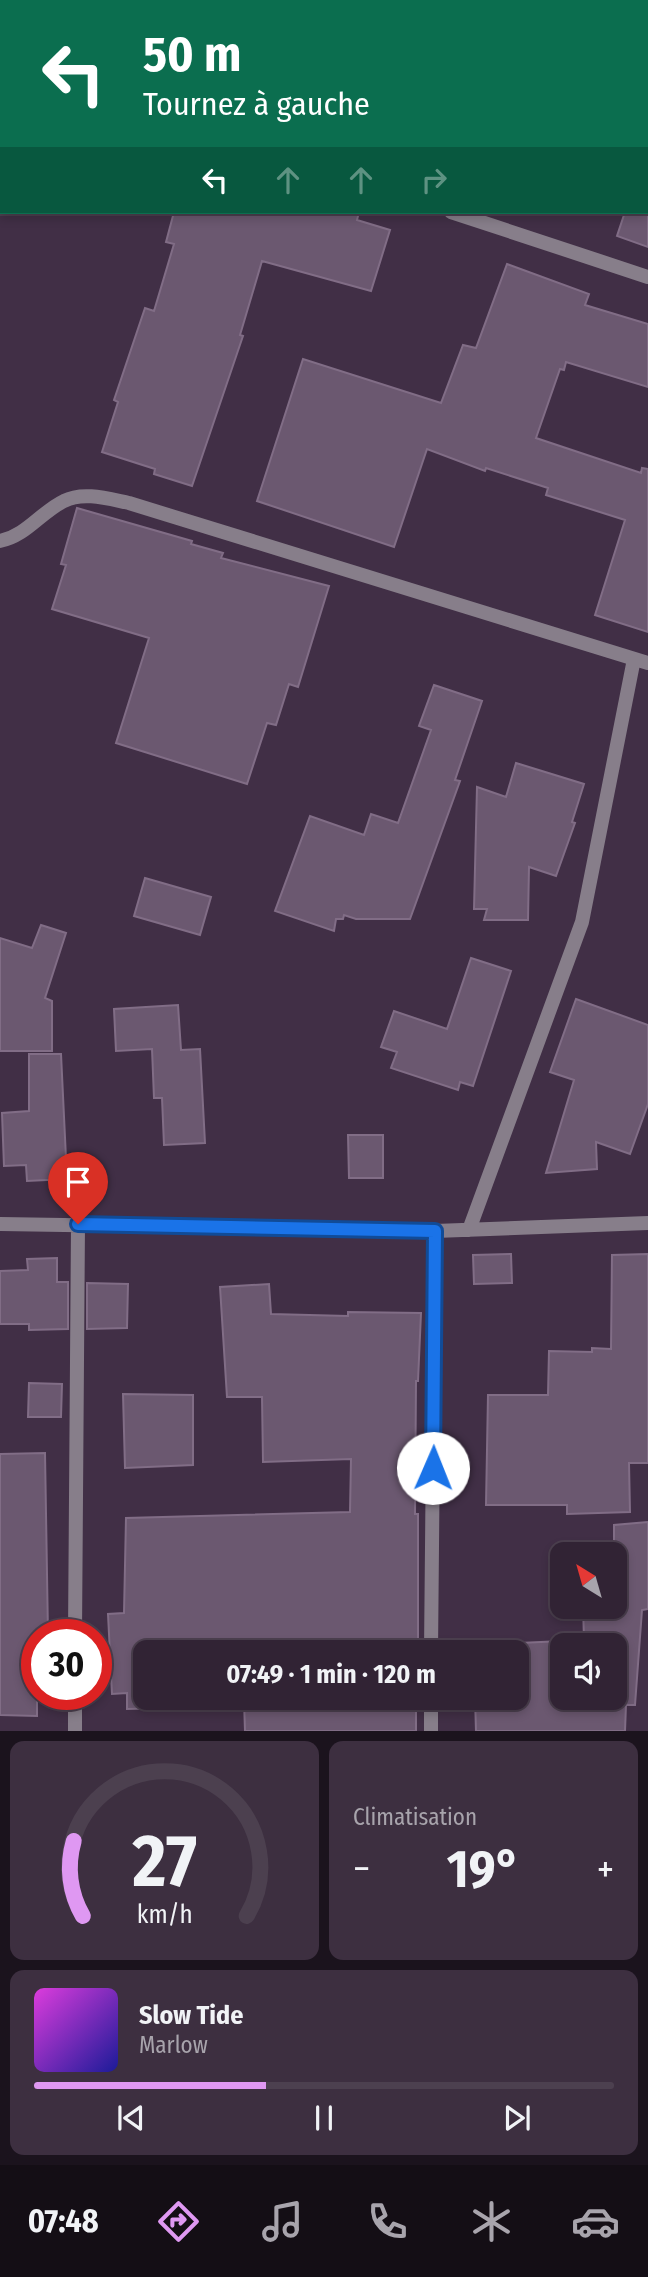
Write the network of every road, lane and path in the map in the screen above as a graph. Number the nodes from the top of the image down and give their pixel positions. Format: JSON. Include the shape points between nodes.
{"nodes":[{"id":1,"x":456,"y":214,"type":"edge"},
{"id":2,"x":648,"y":277,"type":"edge"},
{"id":3,"x":0,"y":541,"type":"edge"},
{"id":4,"x":641,"y":661,"type":"edge"},
{"id":5,"x":648,"y":1223,"type":"edge"},
{"id":6,"x":0,"y":1224,"type":"edge"},
{"id":7,"x":78,"y":1224,"type":"junction"},
{"id":8,"x":469,"y":1230,"type":"junction"},
{"id":9,"x":435,"y":1231,"type":"junction"},
{"id":10,"x":75,"y":1619,"type":"edge"},
{"id":11,"x":431,"y":1640,"type":"edge"},
{"id":12,"x":75,"y":1710,"type":"edge"},
{"id":13,"x":431,"y":1710,"type":"edge"},
{"id":14,"x":75,"y":1731,"type":"edge"},
{"id":15,"x":431,"y":1731,"type":"edge"}],
"edges":[{"from":1,"to":2,"type":"street"},
{"from":3,"to":4,"type":"street","via":[[12,539],[65,500],[92,496],[117,500]]},
{"from":4,"to":8,"type":"street","via":[[582,922]]},
{"from":5,"to":8,"type":"street"},
{"from":6,"to":7,"type":"street"},
{"from":7,"to":9,"type":"street"},
{"from":7,"to":10,"type":"street"},
{"from":8,"to":9,"type":"street"},
{"from":9,"to":11,"type":"street"},
{"from":12,"to":14,"type":"street"},
{"from":13,"to":15,"type":"street"}]}
